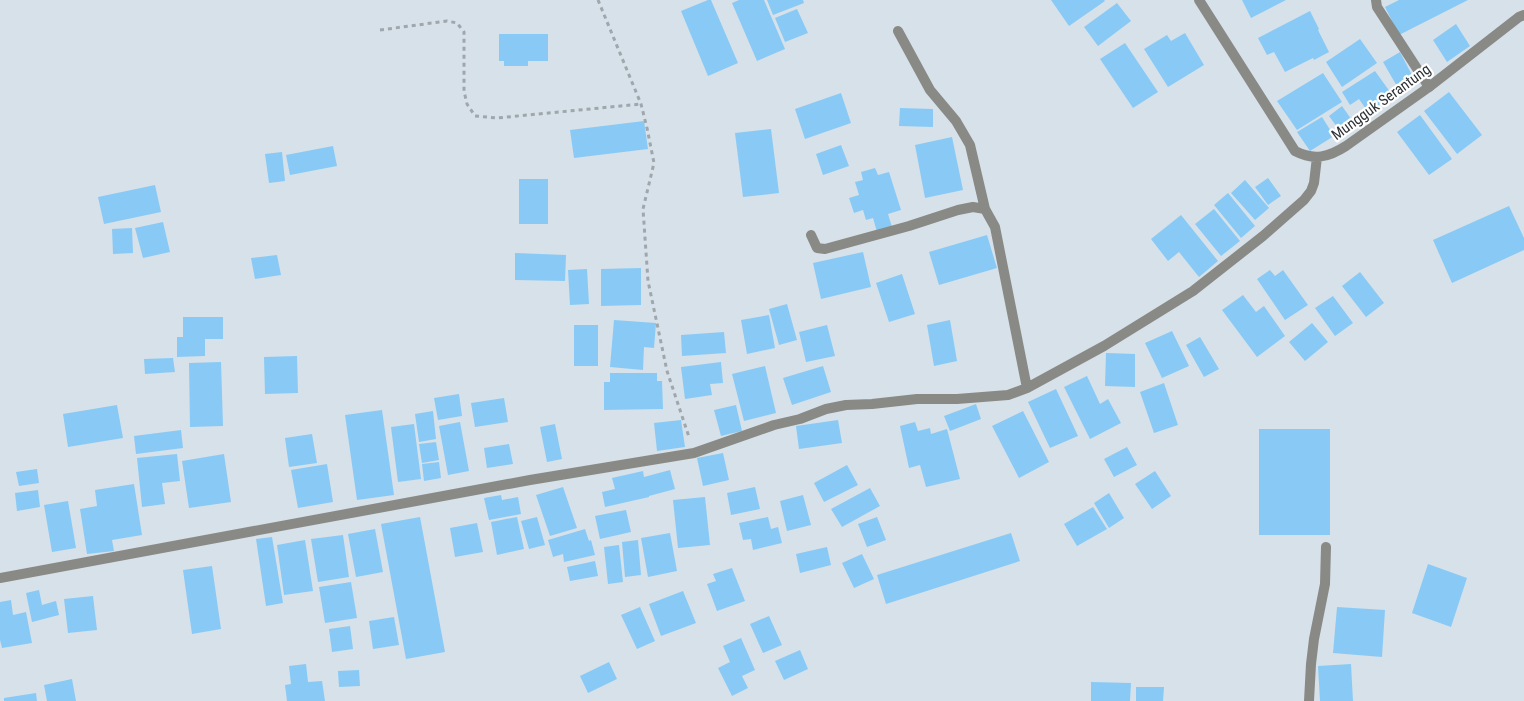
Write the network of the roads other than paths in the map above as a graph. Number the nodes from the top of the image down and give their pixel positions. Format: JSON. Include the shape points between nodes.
{"nodes":[{"id":1,"x":1198,"y":0,"type":"edge"},
{"id":2,"x":1376,"y":0,"type":"edge"},
{"id":3,"x":1524,"y":15,"type":"edge"},
{"id":4,"x":898,"y":31,"type":"dead end"},
{"id":5,"x":1429,"y":87,"type":"junction"},
{"id":6,"x":1317,"y":157,"type":"junction"},
{"id":7,"x":985,"y":209,"type":"junction"},
{"id":8,"x":811,"y":235,"type":"dead end"},
{"id":9,"x":1027,"y":388,"type":"junction"},
{"id":10,"x":1326,"y":547,"type":"dead end"},
{"id":11,"x":0,"y":578,"type":"edge"},
{"id":12,"x":1309,"y":701,"type":"edge"}],
"edges":[{"from":1,"to":6,"type":"street","via":[[1295,151]]},
{"from":2,"to":5,"type":"street","via":[[1377,7]]},
{"from":3,"to":5,"type":"street","name":"Mungguk Serantung"},
{"from":4,"to":7,"type":"street","via":[[930,90],[956,121],[970,145]]},
{"from":5,"to":6,"type":"street","name":"Mungguk Serantung","via":[[1335,153]]},
{"from":6,"to":9,"type":"street","via":[[1311,191],[1263,236],[1192,291],[1104,346]]},
{"from":7,"to":8,"type":"street","via":[[973,206],[825,249],[817,248]]},
{"from":7,"to":9,"type":"street","via":[[995,227]]},
{"from":9,"to":11,"type":"street","via":[[1008,395],[846,405],[774,425],[694,453]]},
{"from":10,"to":12,"type":"street","via":[[1325,584],[1313,647]]}]}
